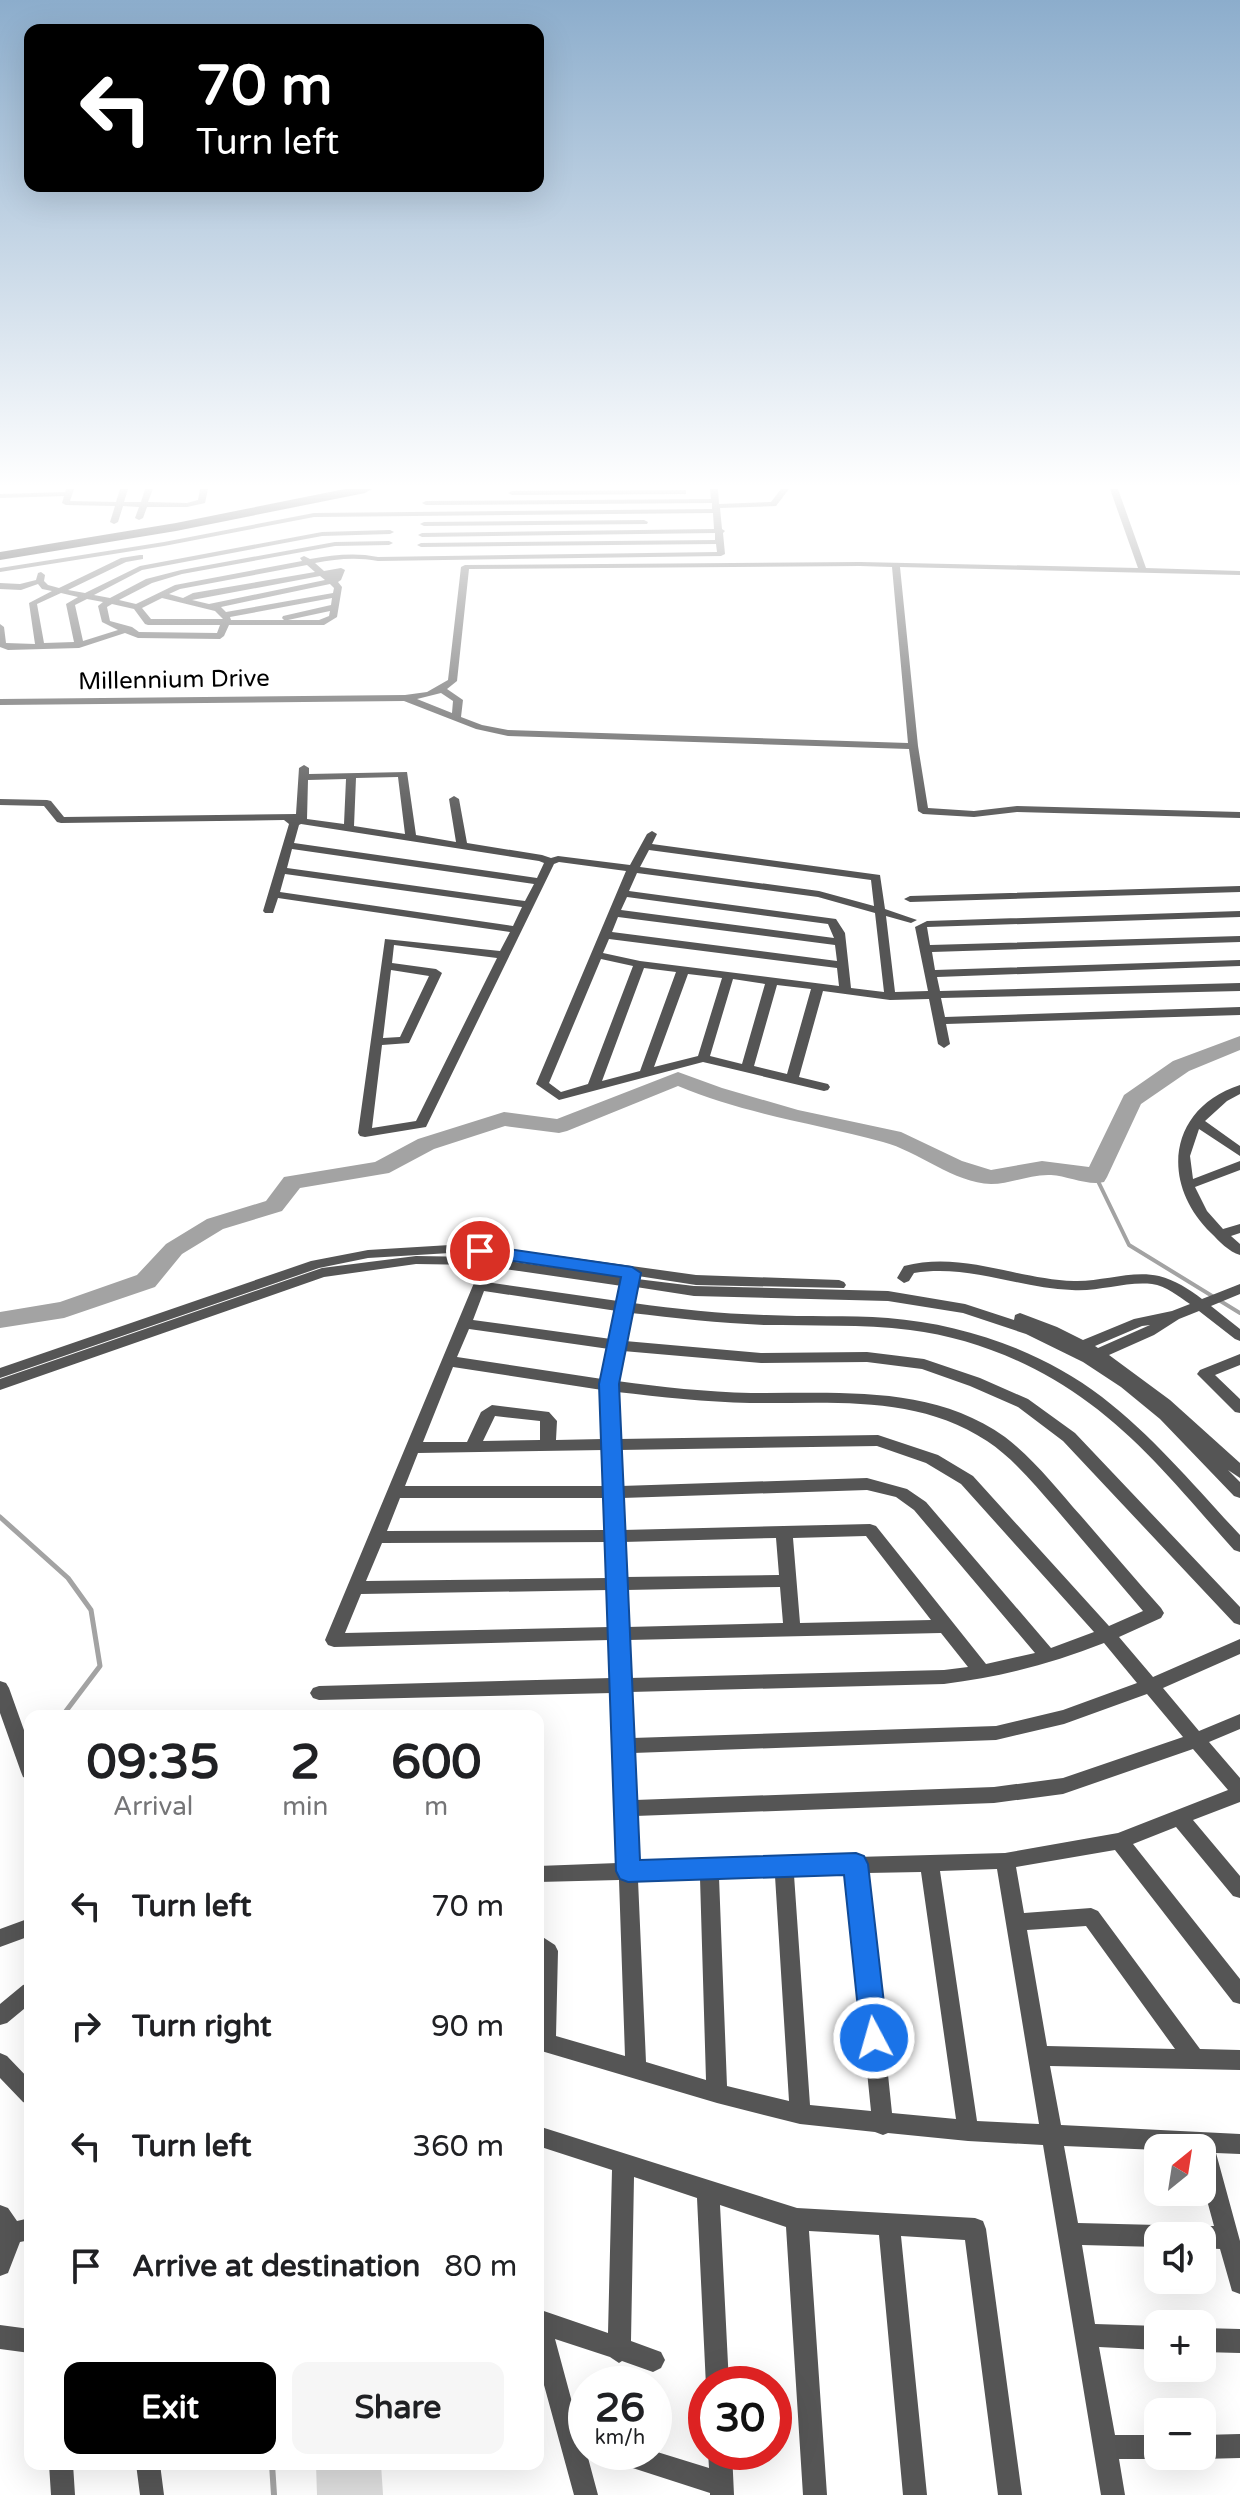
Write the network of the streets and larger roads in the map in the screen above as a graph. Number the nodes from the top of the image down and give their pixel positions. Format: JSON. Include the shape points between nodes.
{"nodes":[{"id":1,"x":33,"y":605,"type":"edge"},
{"id":2,"x":70,"y":605,"type":"edge"},
{"id":3,"x":103,"y":605,"type":"edge"},
{"id":4,"x":130,"y":605,"type":"edge"},
{"id":5,"x":140,"y":605,"type":"edge"},
{"id":6,"x":202,"y":605,"type":"edge"},
{"id":7,"x":216,"y":605,"type":"edge"},
{"id":8,"x":288,"y":605,"type":"edge"},
{"id":9,"x":334,"y":605,"type":"edge"},
{"id":10,"x":461,"y":605,"type":"edge"},
{"id":11,"x":900,"y":605,"type":"edge"},
{"id":12,"x":137,"y":607,"type":"junction"},
{"id":13,"x":209,"y":607,"type":"junction"},
{"id":14,"x":226,"y":619,"type":"junction"},
{"id":15,"x":148,"y":622,"type":"junction"},
{"id":16,"x":0,"y":627,"type":"edge"},
{"id":17,"x":125,"y":631,"type":"junction"},
{"id":18,"x":79,"y":645,"type":"junction"},
{"id":19,"x":40,"y":646,"type":"junction"},
{"id":20,"x":4,"y":651,"type":"edge"},
{"id":21,"x":443,"y":690,"type":"junction"},
{"id":22,"x":405,"y":698,"type":"junction"},
{"id":23,"x":0,"y":702,"type":"edge"},
{"id":24,"x":456,"y":719,"type":"junction"},
{"id":25,"x":913,"y":746,"type":"junction"},
{"id":26,"x":351,"y":776,"type":"junction"},
{"id":27,"x":454,"y":799,"type":"dead end"},
{"id":28,"x":0,"y":802,"type":"edge"},
{"id":29,"x":1240,"y":815,"type":"edge"},
{"id":30,"x":296,"y":821,"type":"junction"},
{"id":31,"x":349,"y":828,"type":"junction"},
{"id":32,"x":652,"y":834,"type":"dead end"},
{"id":33,"x":411,"y":838,"type":"junction"},
{"id":34,"x":288,"y":845,"type":"junction"},
{"id":35,"x":462,"y":845,"type":"junction"},
{"id":36,"x":645,"y":846,"type":"junction"},
{"id":37,"x":550,"y":860,"type":"junction"},
{"id":38,"x":281,"y":870,"type":"junction"},
{"id":39,"x":632,"y":871,"type":"junction"},
{"id":40,"x":540,"y":882,"type":"junction"},
{"id":41,"x":1240,"y":889,"type":"edge"},
{"id":42,"x":623,"y":893,"type":"junction"},
{"id":43,"x":274,"y":894,"type":"junction"},
{"id":44,"x":529,"y":905,"type":"junction"},
{"id":45,"x":880,"y":910,"type":"junction"},
{"id":46,"x":269,"y":911,"type":"dead end"},
{"id":47,"x":615,"y":913,"type":"junction"},
{"id":48,"x":1240,"y":914,"type":"edge"},
{"id":49,"x":920,"y":922,"type":"junction"},
{"id":50,"x":517,"y":930,"type":"junction"},
{"id":51,"x":605,"y":935,"type":"junction"},
{"id":52,"x":1240,"y":939,"type":"edge"},
{"id":53,"x":840,"y":942,"type":"junction"},
{"id":54,"x":925,"y":949,"type":"junction"},
{"id":55,"x":504,"y":955,"type":"junction"},
{"id":56,"x":597,"y":955,"type":"junction"},
{"id":57,"x":1240,"y":963,"type":"edge"},
{"id":58,"x":640,"y":964,"type":"junction"},
{"id":59,"x":844,"y":965,"type":"junction"},
{"id":60,"x":386,"y":966,"type":"junction"},
{"id":61,"x":683,"y":970,"type":"junction"},
{"id":62,"x":931,"y":974,"type":"junction"},
{"id":63,"x":729,"y":975,"type":"junction"},
{"id":64,"x":772,"y":981,"type":"junction"},
{"id":65,"x":818,"y":987,"type":"junction"},
{"id":66,"x":1240,"y":987,"type":"edge"},
{"id":67,"x":846,"y":991,"type":"junction"},
{"id":68,"x":890,"y":996,"type":"junction"},
{"id":69,"x":935,"y":997,"type":"junction"},
{"id":70,"x":1240,"y":1011,"type":"edge"},
{"id":71,"x":940,"y":1021,"type":"junction"},
{"id":72,"x":377,"y":1042,"type":"junction"},
{"id":73,"x":944,"y":1044,"type":"dead end"},
{"id":74,"x":703,"y":1058,"type":"junction"},
{"id":75,"x":747,"y":1069,"type":"junction"},
{"id":76,"x":646,"y":1072,"type":"junction"},
{"id":77,"x":792,"y":1080,"type":"junction"},
{"id":78,"x":594,"y":1086,"type":"junction"},
{"id":79,"x":824,"y":1087,"type":"dead end"},
{"id":80,"x":1239,"y":1090,"type":"edge"},
{"id":81,"x":1196,"y":1121,"type":"junction"},
{"id":82,"x":1240,"y":1152,"type":"edge"},
{"id":83,"x":1240,"y":1165,"type":"edge"},
{"id":84,"x":1189,"y":1185,"type":"junction"},
{"id":85,"x":1240,"y":1228,"type":"edge"},
{"id":86,"x":1221,"y":1235,"type":"junction"},
{"id":87,"x":1240,"y":1251,"type":"edge"},
{"id":88,"x":630,"y":1278,"type":"junction"},
{"id":89,"x":904,"y":1278,"type":"dead end"},
{"id":90,"x":1240,"y":1289,"type":"edge"},
{"id":91,"x":1200,"y":1306,"type":"junction"},
{"id":92,"x":623,"y":1307,"type":"junction"},
{"id":93,"x":463,"y":1323,"type":"junction"},
{"id":94,"x":1240,"y":1336,"type":"edge"},
{"id":95,"x":615,"y":1345,"type":"junction"},
{"id":96,"x":1086,"y":1352,"type":"junction"},
{"id":97,"x":1240,"y":1359,"type":"edge"},
{"id":98,"x":447,"y":1361,"type":"junction"},
{"id":99,"x":0,"y":1373,"type":"edge"},
{"id":100,"x":609,"y":1384,"type":"junction"},
{"id":101,"x":0,"y":1385,"type":"edge"},
{"id":102,"x":1240,"y":1408,"type":"edge"},
{"id":103,"x":548,"y":1446,"type":"junction"},
{"id":104,"x":611,"y":1446,"type":"junction"},
{"id":105,"x":473,"y":1447,"type":"junction"},
{"id":106,"x":413,"y":1448,"type":"junction"},
{"id":107,"x":1240,"y":1472,"type":"edge"},
{"id":108,"x":395,"y":1492,"type":"junction"},
{"id":109,"x":613,"y":1492,"type":"junction"},
{"id":110,"x":1240,"y":1492,"type":"edge"},
{"id":111,"x":784,"y":1533,"type":"junction"},
{"id":112,"x":614,"y":1536,"type":"junction"},
{"id":113,"x":377,"y":1537,"type":"junction"},
{"id":114,"x":1240,"y":1546,"type":"edge"},
{"id":115,"x":789,"y":1581,"type":"junction"},
{"id":116,"x":616,"y":1582,"type":"junction"},
{"id":117,"x":356,"y":1588,"type":"junction"},
{"id":118,"x":1236,"y":1607,"type":"edge"},
{"id":119,"x":945,"y":1626,"type":"junction"},
{"id":120,"x":792,"y":1628,"type":"junction"},
{"id":121,"x":618,"y":1634,"type":"junction"},
{"id":122,"x":1107,"y":1635,"type":"junction"},
{"id":123,"x":1240,"y":1646,"type":"edge"},
{"id":124,"x":1048,"y":1657,"type":"junction"},
{"id":125,"x":983,"y":1673,"type":"junction"},
{"id":126,"x":621,"y":1686,"type":"junction"},
{"id":127,"x":1149,"y":1686,"type":"junction"},
{"id":128,"x":0,"y":1688,"type":"edge"},
{"id":129,"x":319,"y":1693,"type":"dead end"},
{"id":130,"x":1240,"y":1721,"type":"edge"},
{"id":131,"x":1196,"y":1740,"type":"junction"},
{"id":132,"x":624,"y":1746,"type":"junction"},
{"id":133,"x":24,"y":1755,"type":"edge"},
{"id":134,"x":1240,"y":1792,"type":"edge"},
{"id":135,"x":626,"y":1808,"type":"junction"},
{"id":136,"x":1181,"y":1819,"type":"junction"},
{"id":137,"x":1119,"y":1841,"type":"junction"},
{"id":138,"x":1005,"y":1861,"type":"junction"},
{"id":139,"x":929,"y":1862,"type":"junction"},
{"id":140,"x":856,"y":1864,"type":"junction"},
{"id":141,"x":784,"y":1866,"type":"junction"},
{"id":142,"x":709,"y":1869,"type":"junction"},
{"id":143,"x":628,"y":1871,"type":"junction"},
{"id":144,"x":544,"y":1874,"type":"edge"},
{"id":145,"x":1240,"y":1890,"type":"edge"},
{"id":146,"x":1015,"y":1922,"type":"junction"},
{"id":147,"x":24,"y":1929,"type":"edge"},
{"id":148,"x":0,"y":1938,"type":"edge"},
{"id":149,"x":544,"y":1948,"type":"edge"},
{"id":150,"x":1240,"y":1995,"type":"edge"},
{"id":151,"x":24,"y":1997,"type":"edge"},
{"id":152,"x":544,"y":2011,"type":"edge"},
{"id":153,"x":0,"y":2016,"type":"edge"},
{"id":154,"x":544,"y":2042,"type":"edge"},
{"id":155,"x":1039,"y":2056,"type":"junction"},
{"id":156,"x":1195,"y":2059,"type":"junction"},
{"id":157,"x":1240,"y":2060,"type":"edge"},
{"id":158,"x":0,"y":2063,"type":"edge"},
{"id":159,"x":636,"y":2068,"type":"junction"},
{"id":160,"x":24,"y":2089,"type":"edge"},
{"id":161,"x":717,"y":2093,"type":"junction"},
{"id":162,"x":800,"y":2114,"type":"junction"},
{"id":163,"x":883,"y":2125,"type":"junction"},
{"id":164,"x":968,"y":2131,"type":"junction"},
{"id":165,"x":1052,"y":2134,"type":"junction"},
{"id":166,"x":544,"y":2138,"type":"edge"},
{"id":167,"x":1144,"y":2138,"type":"edge"},
{"id":168,"x":1216,"y":2142,"type":"edge"},
{"id":169,"x":1240,"y":2144,"type":"edge"},
{"id":170,"x":623,"y":2164,"type":"junction"},
{"id":171,"x":708,"y":2191,"type":"junction"},
{"id":172,"x":1216,"y":2195,"type":"edge"},
{"id":173,"x":797,"y":2219,"type":"junction"},
{"id":174,"x":14,"y":2226,"type":"edge"},
{"id":175,"x":889,"y":2227,"type":"junction"},
{"id":176,"x":1069,"y":2234,"type":"junction"},
{"id":177,"x":1144,"y":2236,"type":"edge"},
{"id":178,"x":1216,"y":2238,"type":"edge"},
{"id":179,"x":1227,"y":2238,"type":"junction"},
{"id":180,"x":0,"y":2265,"type":"edge"},
{"id":181,"x":1240,"y":2283,"type":"edge"},
{"id":182,"x":544,"y":2324,"type":"edge"},
{"id":183,"x":1086,"y":2335,"type":"junction"},
{"id":184,"x":0,"y":2337,"type":"edge"},
{"id":185,"x":1144,"y":2337,"type":"edge"},
{"id":186,"x":24,"y":2340,"type":"edge"},
{"id":187,"x":544,"y":2340,"type":"edge"},
{"id":188,"x":1216,"y":2340,"type":"edge"},
{"id":189,"x":1240,"y":2341,"type":"edge"},
{"id":190,"x":619,"y":2351,"type":"junction"},
{"id":191,"x":653,"y":2360,"type":"dead end"},
{"id":192,"x":716,"y":2366,"type":"edge"},
{"id":193,"x":568,"y":2410,"type":"edge"},
{"id":194,"x":1240,"y":2446,"type":"edge"},
{"id":195,"x":1105,"y":2447,"type":"junction"},
{"id":196,"x":1144,"y":2447,"type":"edge"},
{"id":197,"x":1216,"y":2447,"type":"edge"},
{"id":198,"x":61,"y":2470,"type":"edge"},
{"id":199,"x":149,"y":2470,"type":"edge"},
{"id":200,"x":582,"y":2470,"type":"edge"},
{"id":201,"x":669,"y":2470,"type":"edge"},
{"id":202,"x":721,"y":2489,"type":"edge"},
{"id":203,"x":63,"y":2495,"type":"edge"},
{"id":204,"x":152,"y":2495,"type":"edge"},
{"id":205,"x":586,"y":2495,"type":"edge"},
{"id":206,"x":815,"y":2495,"type":"edge"},
{"id":207,"x":915,"y":2495,"type":"edge"},
{"id":208,"x":1010,"y":2495,"type":"edge"},
{"id":209,"x":1113,"y":2495,"type":"edge"}],
"edges":[{"from":1,"to":19,"type":"street"},
{"from":2,"to":18,"type":"street"},
{"from":3,"to":17,"type":"street","via":[[106,622]]},
{"from":4,"to":12,"type":"street"},
{"from":5,"to":12,"type":"street"},
{"from":6,"to":13,"type":"street"},
{"from":7,"to":13,"type":"street"},
{"from":8,"to":14,"type":"street"},
{"from":9,"to":14,"type":"street","via":[[333,617],[321,623]]},
{"from":10,"to":21,"type":"street","via":[[452,681]]},
{"from":11,"to":25,"type":"street"},
{"from":12,"to":15,"type":"street"},
{"from":13,"to":14,"type":"street"},
{"from":14,"to":15,"type":"street"},
{"from":14,"to":17,"type":"street","via":[[220,636]]},
{"from":15,"to":17,"type":"street"},
{"from":16,"to":20,"type":"street"},
{"from":17,"to":18,"type":"street"},
{"from":18,"to":19,"type":"street"},
{"from":19,"to":20,"type":"street"},
{"from":21,"to":22,"type":"street","name":"Millennium Drive"},
{"from":21,"to":24,"type":"street","via":[[458,700]]},
{"from":22,"to":23,"type":"street","name":"Millennium Drive"},
{"from":22,"to":24,"type":"street"},
{"from":24,"to":25,"type":"street","via":[[508,733]]},
{"from":25,"to":29,"type":"street","via":[[923,811]]},
{"from":26,"to":30,"type":"street","via":[[304,772]]},
{"from":26,"to":31,"type":"street"},
{"from":26,"to":33,"type":"street","via":[[403,774]]},
{"from":27,"to":35,"type":"street"},
{"from":28,"to":30,"type":"street","via":[[47,803],[61,820]]},
{"from":30,"to":31,"type":"street"},
{"from":30,"to":34,"type":"street"},
{"from":31,"to":33,"type":"street"},
{"from":32,"to":36,"type":"street"},
{"from":33,"to":35,"type":"street"},
{"from":34,"to":38,"type":"street"},
{"from":34,"to":40,"type":"street"},
{"from":35,"to":37,"type":"street"},
{"from":36,"to":39,"type":"street"},
{"from":36,"to":45,"type":"street","via":[[876,877]]},
{"from":37,"to":39,"type":"street"},
{"from":37,"to":40,"type":"street"},
{"from":38,"to":43,"type":"street"},
{"from":38,"to":44,"type":"street"},
{"from":39,"to":42,"type":"street"},
{"from":39,"to":45,"type":"street","via":[[819,894]]},
{"from":40,"to":44,"type":"street"},
{"from":41,"to":49,"type":"street","via":[[910,896]]},
{"from":42,"to":47,"type":"street"},
{"from":42,"to":53,"type":"street","via":[[832,921]]},
{"from":43,"to":46,"type":"street"},
{"from":43,"to":50,"type":"street"},
{"from":44,"to":50,"type":"street"},
{"from":45,"to":49,"type":"street"},
{"from":45,"to":68,"type":"street"},
{"from":47,"to":51,"type":"street"},
{"from":47,"to":53,"type":"street"},
{"from":48,"to":49,"type":"street"},
{"from":49,"to":54,"type":"street"},
{"from":50,"to":55,"type":"street"},
{"from":51,"to":56,"type":"street"},
{"from":51,"to":59,"type":"street"},
{"from":52,"to":54,"type":"street"},
{"from":53,"to":59,"type":"street"},
{"from":54,"to":62,"type":"street"},
{"from":55,"to":60,"type":"street","via":[[389,941]]},
{"from":55,"to":72,"type":"street","via":[[421,1124],[365,1133]]},
{"from":56,"to":58,"type":"street"},
{"from":56,"to":78,"type":"street","via":[[542,1084],[559,1096]]},
{"from":57,"to":62,"type":"street"},
{"from":58,"to":61,"type":"street"},
{"from":58,"to":78,"type":"street"},
{"from":59,"to":67,"type":"street"},
{"from":60,"to":72,"type":"street"},
{"from":60,"to":72,"type":"street","via":[[436,973],[405,1040]]},
{"from":61,"to":63,"type":"street"},
{"from":61,"to":76,"type":"street"},
{"from":62,"to":69,"type":"street"},
{"from":63,"to":64,"type":"street"},
{"from":63,"to":74,"type":"street"},
{"from":64,"to":65,"type":"street"},
{"from":64,"to":75,"type":"street"},
{"from":65,"to":67,"type":"street"},
{"from":65,"to":77,"type":"street"},
{"from":66,"to":69,"type":"street"},
{"from":67,"to":68,"type":"street"},
{"from":68,"to":69,"type":"street"},
{"from":69,"to":71,"type":"street"},
{"from":70,"to":71,"type":"street"},
{"from":71,"to":73,"type":"street"},
{"from":74,"to":75,"type":"street"},
{"from":74,"to":76,"type":"street"},
{"from":75,"to":77,"type":"street"},
{"from":76,"to":78,"type":"street"},
{"from":77,"to":79,"type":"street"},
{"from":80,"to":81,"type":"street","via":[[1214,1101]]},
{"from":81,"to":82,"type":"street"},
{"from":81,"to":84,"type":"street","via":[[1185,1152]]},
{"from":83,"to":84,"type":"street"},
{"from":84,"to":86,"type":"street","via":[[1199,1211]]},
{"from":85,"to":86,"type":"street"},
{"from":86,"to":87,"type":"street"},
{"from":88,"to":92,"type":"street"},
{"from":88,"to":96,"type":"street","via":[[742,1295],[854,1293],[926,1300]]},
{"from":88,"to":99,"type":"street","via":[[480,1251],[368,1254],[316,1264]]},
{"from":88,"to":101,"type":"street","via":[[478,1261],[368,1265],[322,1273]]},
{"from":89,"to":91,"type":"street","via":[[909,1269],[938,1265],[1068,1286],[1142,1278],[1161,1281]]},
{"from":90,"to":91,"type":"street"},
{"from":91,"to":94,"type":"street"},
{"from":91,"to":96,"type":"street"},
{"from":92,"to":93,"type":"street","via":[[479,1286]]},
{"from":92,"to":95,"type":"street"},
{"from":92,"to":114,"type":"street","via":[[724,1318],[891,1323],[1017,1356],[1068,1381],[1127,1424]]},
{"from":93,"to":95,"type":"street"},
{"from":93,"to":98,"type":"street"},
{"from":95,"to":100,"type":"street"},
{"from":95,"to":118,"type":"street","via":[[761,1358],[867,1357],[924,1364],[975,1382],[1023,1403],[1061,1429]]},
{"from":96,"to":107,"type":"street","via":[[1176,1410]]},
{"from":96,"to":110,"type":"street","via":[[1165,1415]]},
{"from":97,"to":102,"type":"street","via":[[1205,1374]]},
{"from":98,"to":100,"type":"street"},
{"from":98,"to":106,"type":"street"},
{"from":100,"to":104,"type":"street"},
{"from":100,"to":122,"type":"street","via":[[720,1397],[863,1396],[923,1407],[979,1430],[1029,1468],[1155,1613]]},
{"from":103,"to":104,"type":"street"},
{"from":103,"to":105,"type":"street"},
{"from":103,"to":105,"type":"street","via":[[549,1421],[544,1416],[492,1410]]},
{"from":104,"to":109,"type":"street"},
{"from":104,"to":122,"type":"street","via":[[878,1440],[904,1447],[967,1480]]},
{"from":105,"to":106,"type":"street"},
{"from":106,"to":108,"type":"street"},
{"from":108,"to":109,"type":"street"},
{"from":108,"to":113,"type":"street"},
{"from":109,"to":112,"type":"street"},
{"from":109,"to":124,"type":"street","via":[[867,1484],[888,1488],[920,1506]]},
{"from":111,"to":112,"type":"street"},
{"from":111,"to":115,"type":"street"},
{"from":111,"to":119,"type":"street","via":[[870,1530]]},
{"from":112,"to":113,"type":"street"},
{"from":112,"to":116,"type":"street"},
{"from":113,"to":117,"type":"street"},
{"from":115,"to":116,"type":"street"},
{"from":115,"to":120,"type":"street"},
{"from":116,"to":117,"type":"street"},
{"from":116,"to":121,"type":"street"},
{"from":117,"to":121,"type":"street","via":[[334,1640]]},
{"from":119,"to":120,"type":"street"},
{"from":119,"to":125,"type":"street"},
{"from":120,"to":121,"type":"street"},
{"from":121,"to":126,"type":"street"},
{"from":122,"to":124,"type":"street"},
{"from":122,"to":127,"type":"street"},
{"from":123,"to":127,"type":"street"},
{"from":124,"to":125,"type":"street"},
{"from":125,"to":126,"type":"street"},
{"from":126,"to":129,"type":"street"},
{"from":126,"to":132,"type":"street"},
{"from":127,"to":131,"type":"street"},
{"from":127,"to":132,"type":"street","via":[[1064,1717],[996,1733]]},
{"from":128,"to":133,"type":"street"},
{"from":130,"to":131,"type":"street"},
{"from":131,"to":134,"type":"street"},
{"from":131,"to":135,"type":"street","via":[[1063,1786],[994,1795]]},
{"from":132,"to":135,"type":"street"},
{"from":134,"to":136,"type":"street"},
{"from":135,"to":143,"type":"street"},
{"from":136,"to":137,"type":"street"},
{"from":136,"to":145,"type":"street"},
{"from":137,"to":138,"type":"street"},
{"from":137,"to":150,"type":"street"},
{"from":138,"to":139,"type":"street"},
{"from":138,"to":146,"type":"street"},
{"from":139,"to":140,"type":"street"},
{"from":139,"to":164,"type":"street"},
{"from":140,"to":141,"type":"street"},
{"from":140,"to":163,"type":"street"},
{"from":141,"to":142,"type":"street"},
{"from":141,"to":162,"type":"street"},
{"from":142,"to":143,"type":"street"},
{"from":142,"to":161,"type":"street"},
{"from":143,"to":144,"type":"street"},
{"from":143,"to":159,"type":"street"},
{"from":146,"to":155,"type":"street"},
{"from":146,"to":156,"type":"street","via":[[1091,1917]]},
{"from":147,"to":148,"type":"street"},
{"from":149,"to":152,"type":"street"},
{"from":151,"to":153,"type":"street"},
{"from":154,"to":159,"type":"street"},
{"from":155,"to":156,"type":"street"},
{"from":155,"to":165,"type":"street"},
{"from":156,"to":157,"type":"street"},
{"from":158,"to":160,"type":"street"},
{"from":159,"to":161,"type":"street"},
{"from":161,"to":162,"type":"street"},
{"from":162,"to":163,"type":"street"},
{"from":163,"to":164,"type":"street"},
{"from":164,"to":165,"type":"street"},
{"from":165,"to":167,"type":"street"},
{"from":165,"to":176,"type":"street"},
{"from":166,"to":170,"type":"street"},
{"from":168,"to":169,"type":"street"},
{"from":170,"to":171,"type":"street"},
{"from":170,"to":190,"type":"street"},
{"from":171,"to":173,"type":"street"},
{"from":171,"to":192,"type":"street"},
{"from":172,"to":179,"type":"street"},
{"from":173,"to":175,"type":"street"},
{"from":173,"to":206,"type":"street"},
{"from":174,"to":180,"type":"street"},
{"from":175,"to":207,"type":"street"},
{"from":175,"to":208,"type":"street","via":[[975,2229]]},
{"from":176,"to":177,"type":"street"},
{"from":176,"to":183,"type":"street"},
{"from":178,"to":179,"type":"street"},
{"from":179,"to":181,"type":"street"},
{"from":182,"to":190,"type":"street"},
{"from":183,"to":185,"type":"street"},
{"from":183,"to":195,"type":"street"},
{"from":184,"to":186,"type":"street"},
{"from":187,"to":193,"type":"street"},
{"from":188,"to":189,"type":"street"},
{"from":190,"to":191,"type":"street"},
{"from":194,"to":197,"type":"street"},
{"from":195,"to":196,"type":"street"},
{"from":195,"to":209,"type":"street"},
{"from":198,"to":203,"type":"street"},
{"from":199,"to":204,"type":"street"},
{"from":200,"to":205,"type":"street"},
{"from":201,"to":202,"type":"street"}]}
